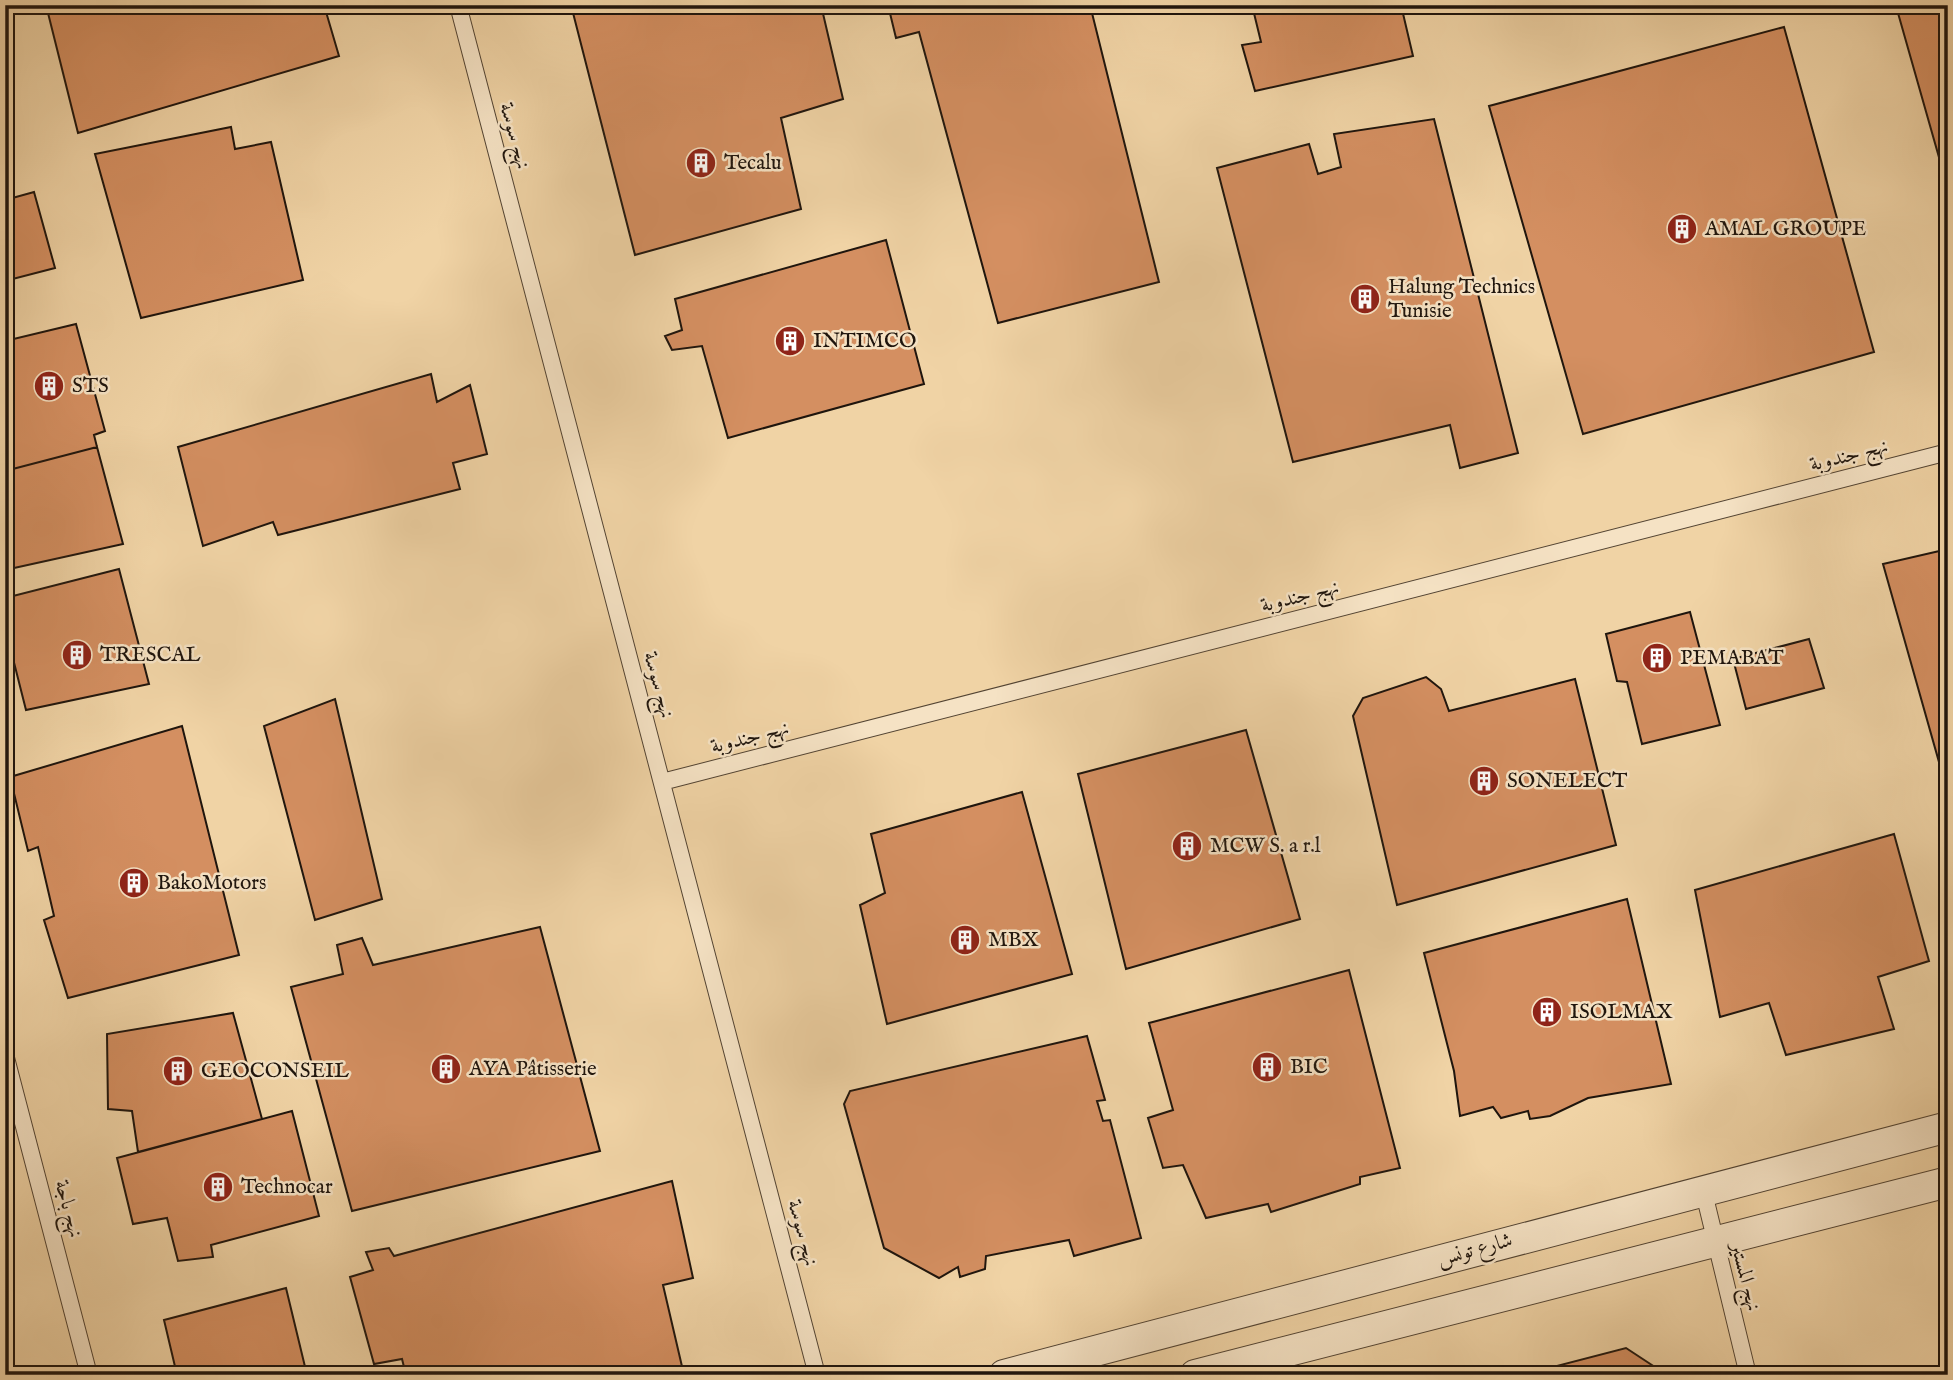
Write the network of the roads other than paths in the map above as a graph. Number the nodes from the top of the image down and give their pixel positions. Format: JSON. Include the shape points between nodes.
{"nodes":[{"id":1,"x":457,"y":5,"type":"edge"},
{"id":2,"x":1948,"y":452,"type":"edge"},
{"id":3,"x":662,"y":782,"type":"junction"},
{"id":4,"x":5,"y":1054,"type":"edge"},
{"id":5,"x":1948,"y":1127,"type":"edge"},
{"id":6,"x":1948,"y":1182,"type":"edge"},
{"id":7,"x":1703,"y":1189,"type":"junction"},
{"id":8,"x":1714,"y":1243,"type":"junction"},
{"id":9,"x":89,"y":1375,"type":"edge"},
{"id":10,"x":817,"y":1375,"type":"edge"},
{"id":11,"x":1004,"y":1375,"type":"edge"},
{"id":12,"x":1195,"y":1375,"type":"edge"},
{"id":13,"x":1748,"y":1375,"type":"edge"}],
"edges":[{"from":1,"to":3,"type":"lane","name":"نهج سوسة"},
{"from":2,"to":3,"type":"lane","name":"نهج جندوبة"},
{"from":3,"to":10,"type":"lane","name":"نهج سوسة"},
{"from":4,"to":9,"type":"lane","name":"نهج باجة"},
{"from":5,"to":7,"type":"street","name":"شارع تونس"},
{"from":6,"to":8,"type":"street"},
{"from":7,"to":8,"type":"lane","name":"نهج المستير"},
{"from":7,"to":11,"type":"street","name":"شارع تونس"},
{"from":8,"to":12,"type":"street"},
{"from":8,"to":13,"type":"lane","name":"نهج المستير"}]}
